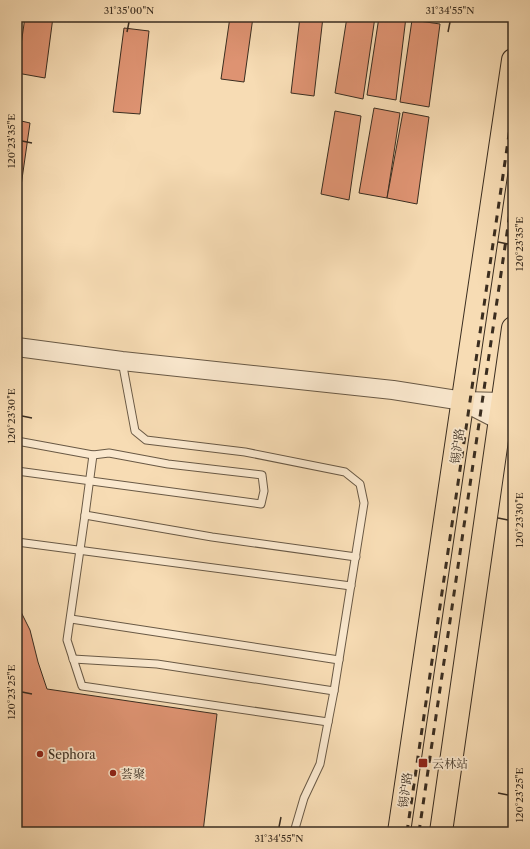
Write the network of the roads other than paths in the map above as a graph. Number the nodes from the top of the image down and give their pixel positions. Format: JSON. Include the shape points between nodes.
{"nodes":[{"id":1,"x":513,"y":60,"type":"edge"},
{"id":2,"x":513,"y":328,"type":"edge"},
{"id":3,"x":17,"y":347,"type":"edge"},
{"id":4,"x":122,"y":360,"type":"junction"},
{"id":5,"x":463,"y":401,"type":"junction"},
{"id":6,"x":507,"y":412,"type":"edge"},
{"id":7,"x":17,"y":441,"type":"edge"},
{"id":8,"x":93,"y":455,"type":"junction"},
{"id":9,"x":17,"y":471,"type":"edge"},
{"id":10,"x":90,"y":481,"type":"junction"},
{"id":11,"x":85,"y":515,"type":"junction"},
{"id":12,"x":17,"y":542,"type":"edge"},
{"id":13,"x":80,"y":550,"type":"junction"},
{"id":14,"x":356,"y":557,"type":"junction"},
{"id":15,"x":351,"y":586,"type":"junction"},
{"id":16,"x":70,"y":620,"type":"junction"},
{"id":17,"x":72,"y":659,"type":"junction"},
{"id":18,"x":339,"y":660,"type":"junction"},
{"id":19,"x":334,"y":691,"type":"junction"},
{"id":20,"x":328,"y":722,"type":"junction"},
{"id":21,"x":294,"y":832,"type":"edge"},
{"id":22,"x":399,"y":832,"type":"edge"},
{"id":23,"x":441,"y":832,"type":"edge"}],
"edges":[{"from":1,"to":5,"type":"main road","name":"锡沪路"},
{"from":2,"to":6,"type":"main road"},
{"from":3,"to":4,"type":"street"},
{"from":4,"to":5,"type":"street","via":[[393,390]]},
{"from":4,"to":14,"type":"lane","via":[[135,431],[146,440],[244,452],[345,472],[360,484],[364,503]]},
{"from":5,"to":6,"type":"street"},
{"from":5,"to":22,"type":"main road","name":"锡沪路"},
{"from":6,"to":23,"type":"main road"},
{"from":7,"to":8,"type":"lane"},
{"from":8,"to":10,"type":"lane"},
{"from":8,"to":10,"type":"lane","via":[[109,453],[168,464],[262,475],[264,491],[261,504]]},
{"from":9,"to":10,"type":"lane"},
{"from":10,"to":11,"type":"lane"},
{"from":11,"to":13,"type":"lane"},
{"from":11,"to":14,"type":"lane","via":[[212,537]]},
{"from":12,"to":13,"type":"lane"},
{"from":13,"to":15,"type":"lane"},
{"from":13,"to":16,"type":"lane"},
{"from":14,"to":15,"type":"lane"},
{"from":15,"to":18,"type":"lane"},
{"from":16,"to":17,"type":"lane","via":[[67,640]]},
{"from":16,"to":18,"type":"lane"},
{"from":17,"to":19,"type":"lane","via":[[157,664]]},
{"from":17,"to":20,"type":"lane","via":[[82,686]]},
{"from":18,"to":19,"type":"lane"},
{"from":19,"to":20,"type":"lane"},
{"from":20,"to":21,"type":"lane","via":[[320,764],[304,798]]}]}
